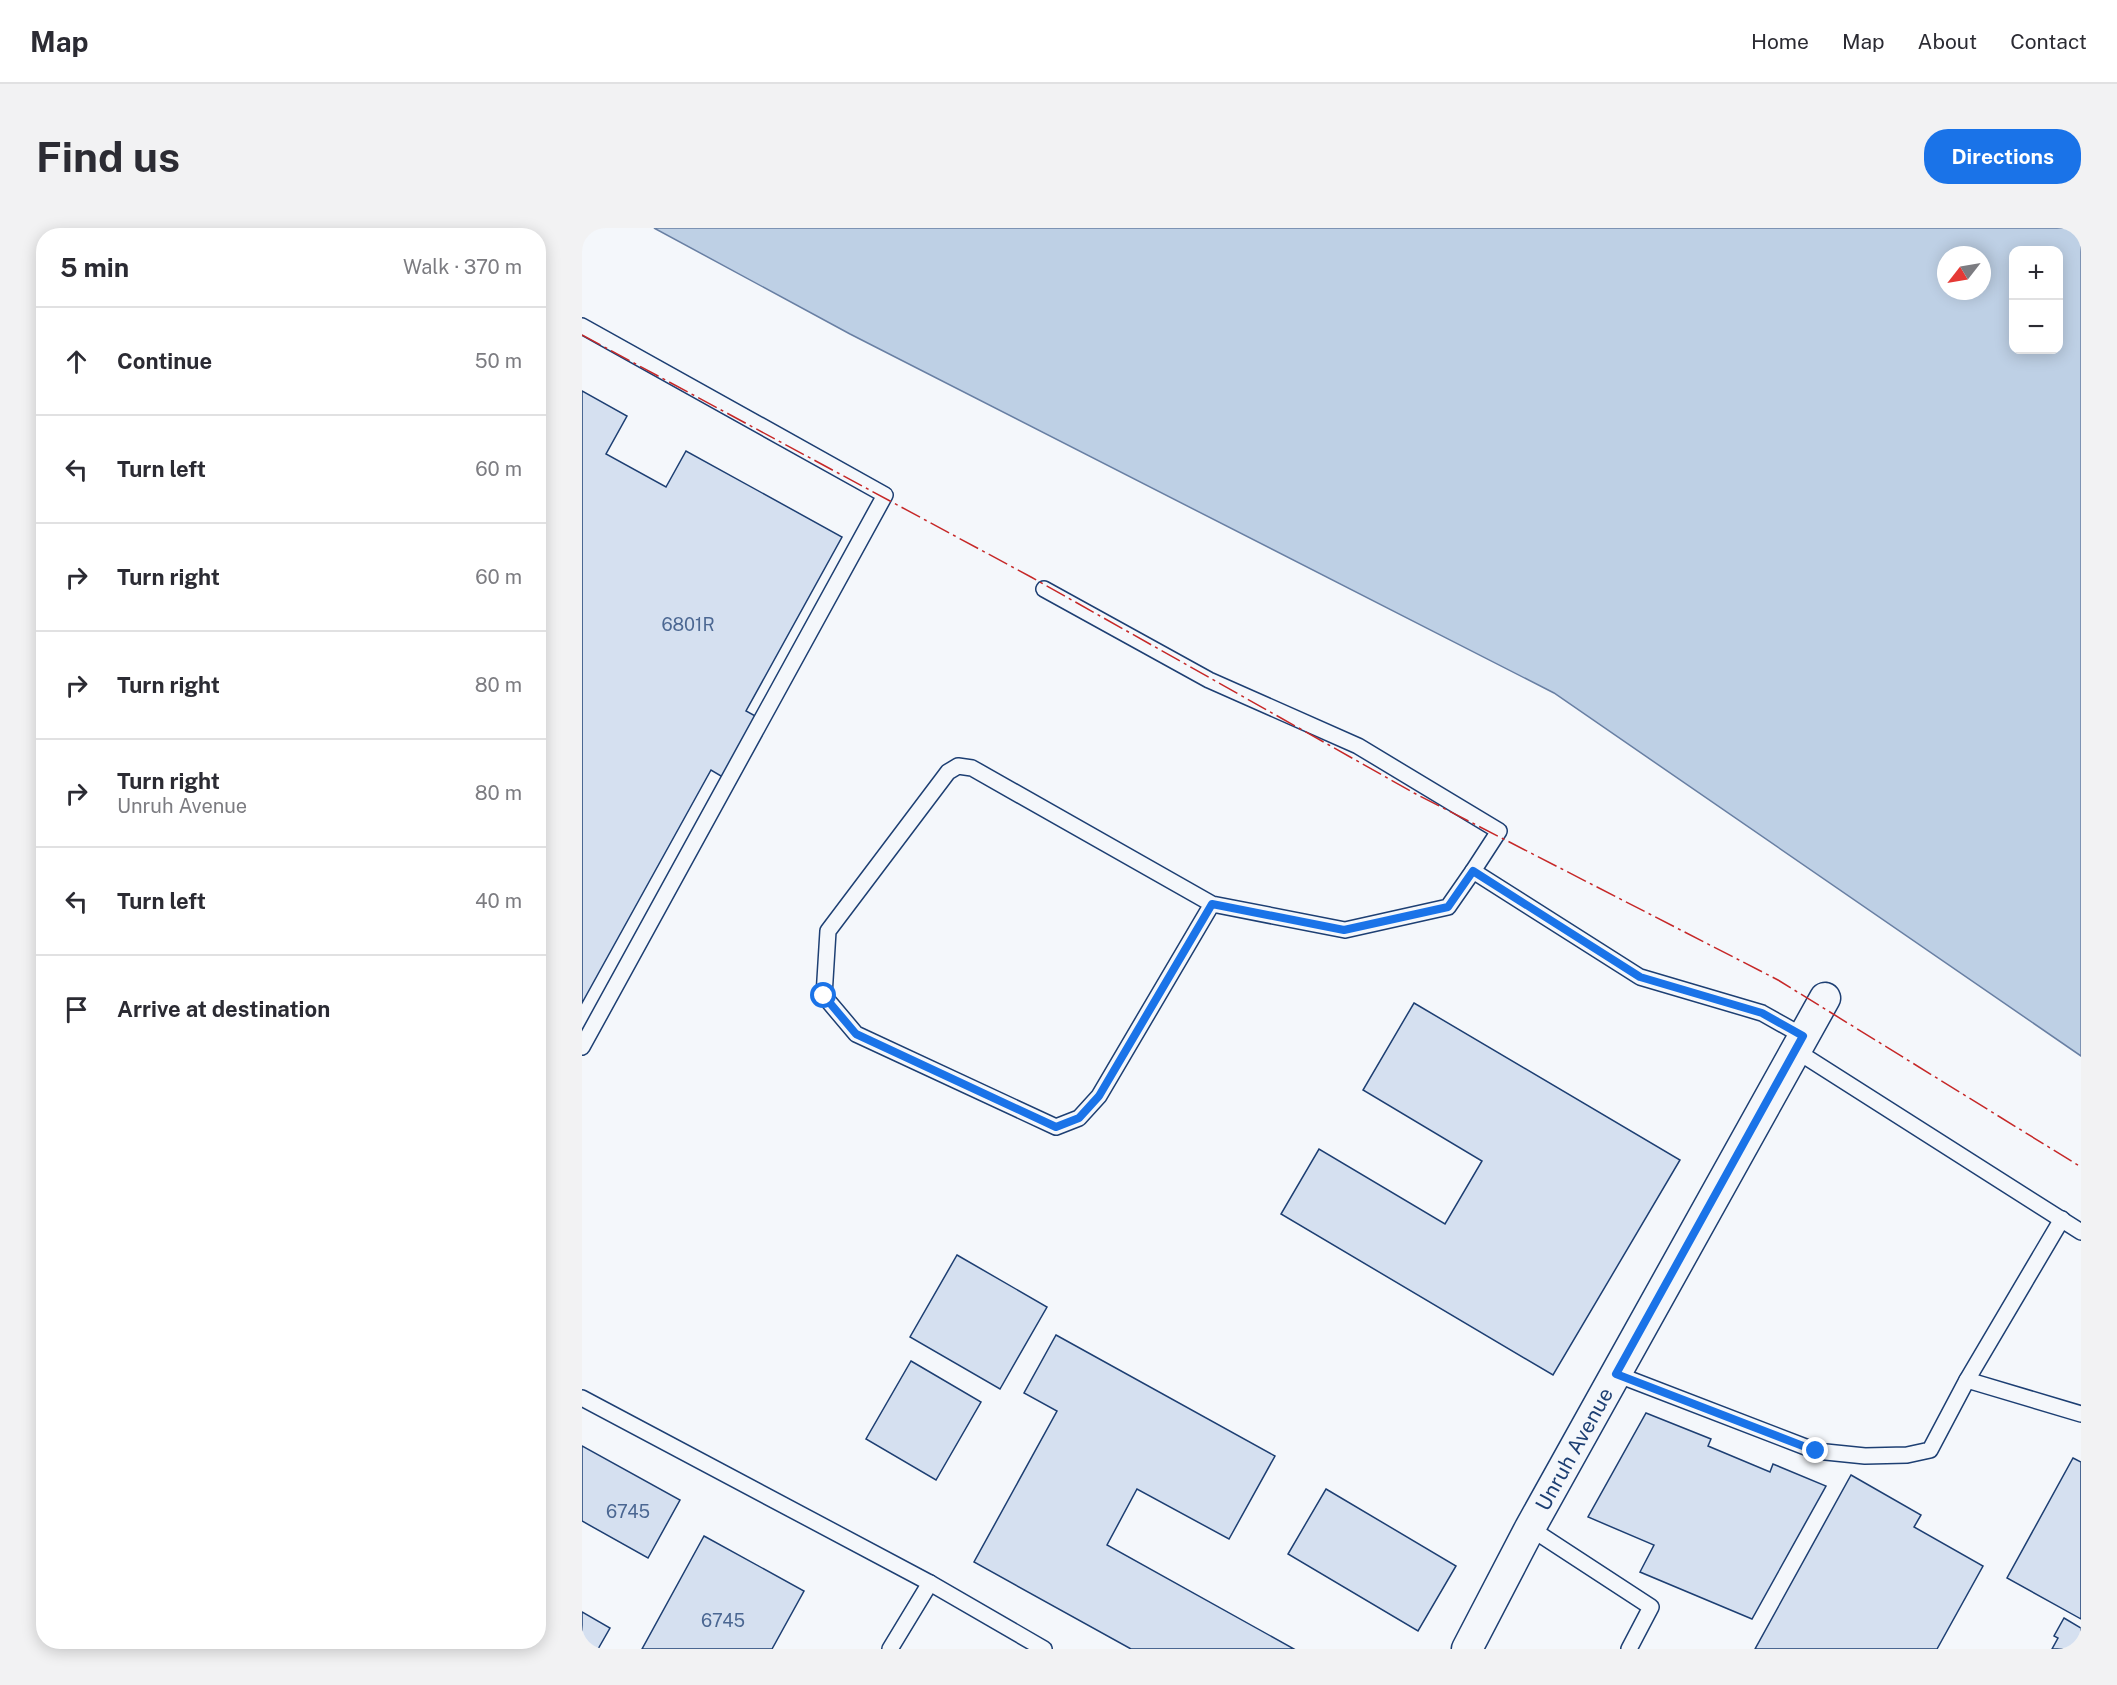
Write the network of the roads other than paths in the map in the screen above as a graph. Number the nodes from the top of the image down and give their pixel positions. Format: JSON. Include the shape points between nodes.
{"nodes":[{"id":1,"x":582,"y":326,"type":"edge"},
{"id":2,"x":1044,"y":589,"type":"dead end"},
{"id":3,"x":1473,"y":871,"type":"junction"},
{"id":4,"x":1212,"y":904,"type":"junction"},
{"id":5,"x":1825,"y":998,"type":"dead end"},
{"id":6,"x":1799,"y":1043,"type":"junction"},
{"id":7,"x":582,"y":1047,"type":"edge"},
{"id":8,"x":2062,"y":1219,"type":"junction"},
{"id":9,"x":2081,"y":1232,"type":"edge"},
{"id":10,"x":1616,"y":1374,"type":"junction"},
{"id":11,"x":1967,"y":1380,"type":"junction"},
{"id":12,"x":582,"y":1398,"type":"edge"},
{"id":13,"x":2081,"y":1414,"type":"edge"},
{"id":14,"x":1530,"y":1528,"type":"junction"},
{"id":15,"x":930,"y":1583,"type":"junction"},
{"id":16,"x":890,"y":1649,"type":"edge"},
{"id":17,"x":1044,"y":1649,"type":"edge"},
{"id":18,"x":1467,"y":1649,"type":"edge"},
{"id":19,"x":1629,"y":1649,"type":"edge"}],
"edges":[{"from":1,"to":7,"type":"lane","via":[[885,495]]},
{"from":2,"to":3,"type":"lane","via":[[1209,680],[1358,746],[1500,831]]},
{"from":3,"to":4,"type":"lane","via":[[1448,907],[1344,930]]},
{"from":3,"to":6,"type":"lane","via":[[1640,977],[1762,1013]]},
{"from":4,"to":4,"type":"lane","via":[[972,768],[958,766],[948,772],[828,931],[824,996],[856,1034],[1056,1127],[1079,1118],[1099,1096]]},
{"from":5,"to":6,"type":"street","name":"Unruh Avenue"},
{"from":6,"to":8,"type":"lane"},
{"from":6,"to":10,"type":"street","name":"Unruh Avenue"},
{"from":8,"to":9,"type":"lane"},
{"from":8,"to":11,"type":"lane"},
{"from":10,"to":11,"type":"lane","via":[[1816,1451],[1865,1456],[1930,1450]]},
{"from":10,"to":14,"type":"street","name":"Unruh Avenue"},
{"from":11,"to":13,"type":"lane"},
{"from":12,"to":15,"type":"lane"},
{"from":14,"to":18,"type":"street","name":"Unruh Avenue"},
{"from":14,"to":19,"type":"lane","via":[[1651,1607]]},
{"from":15,"to":16,"type":"lane"},
{"from":15,"to":17,"type":"lane"}]}
